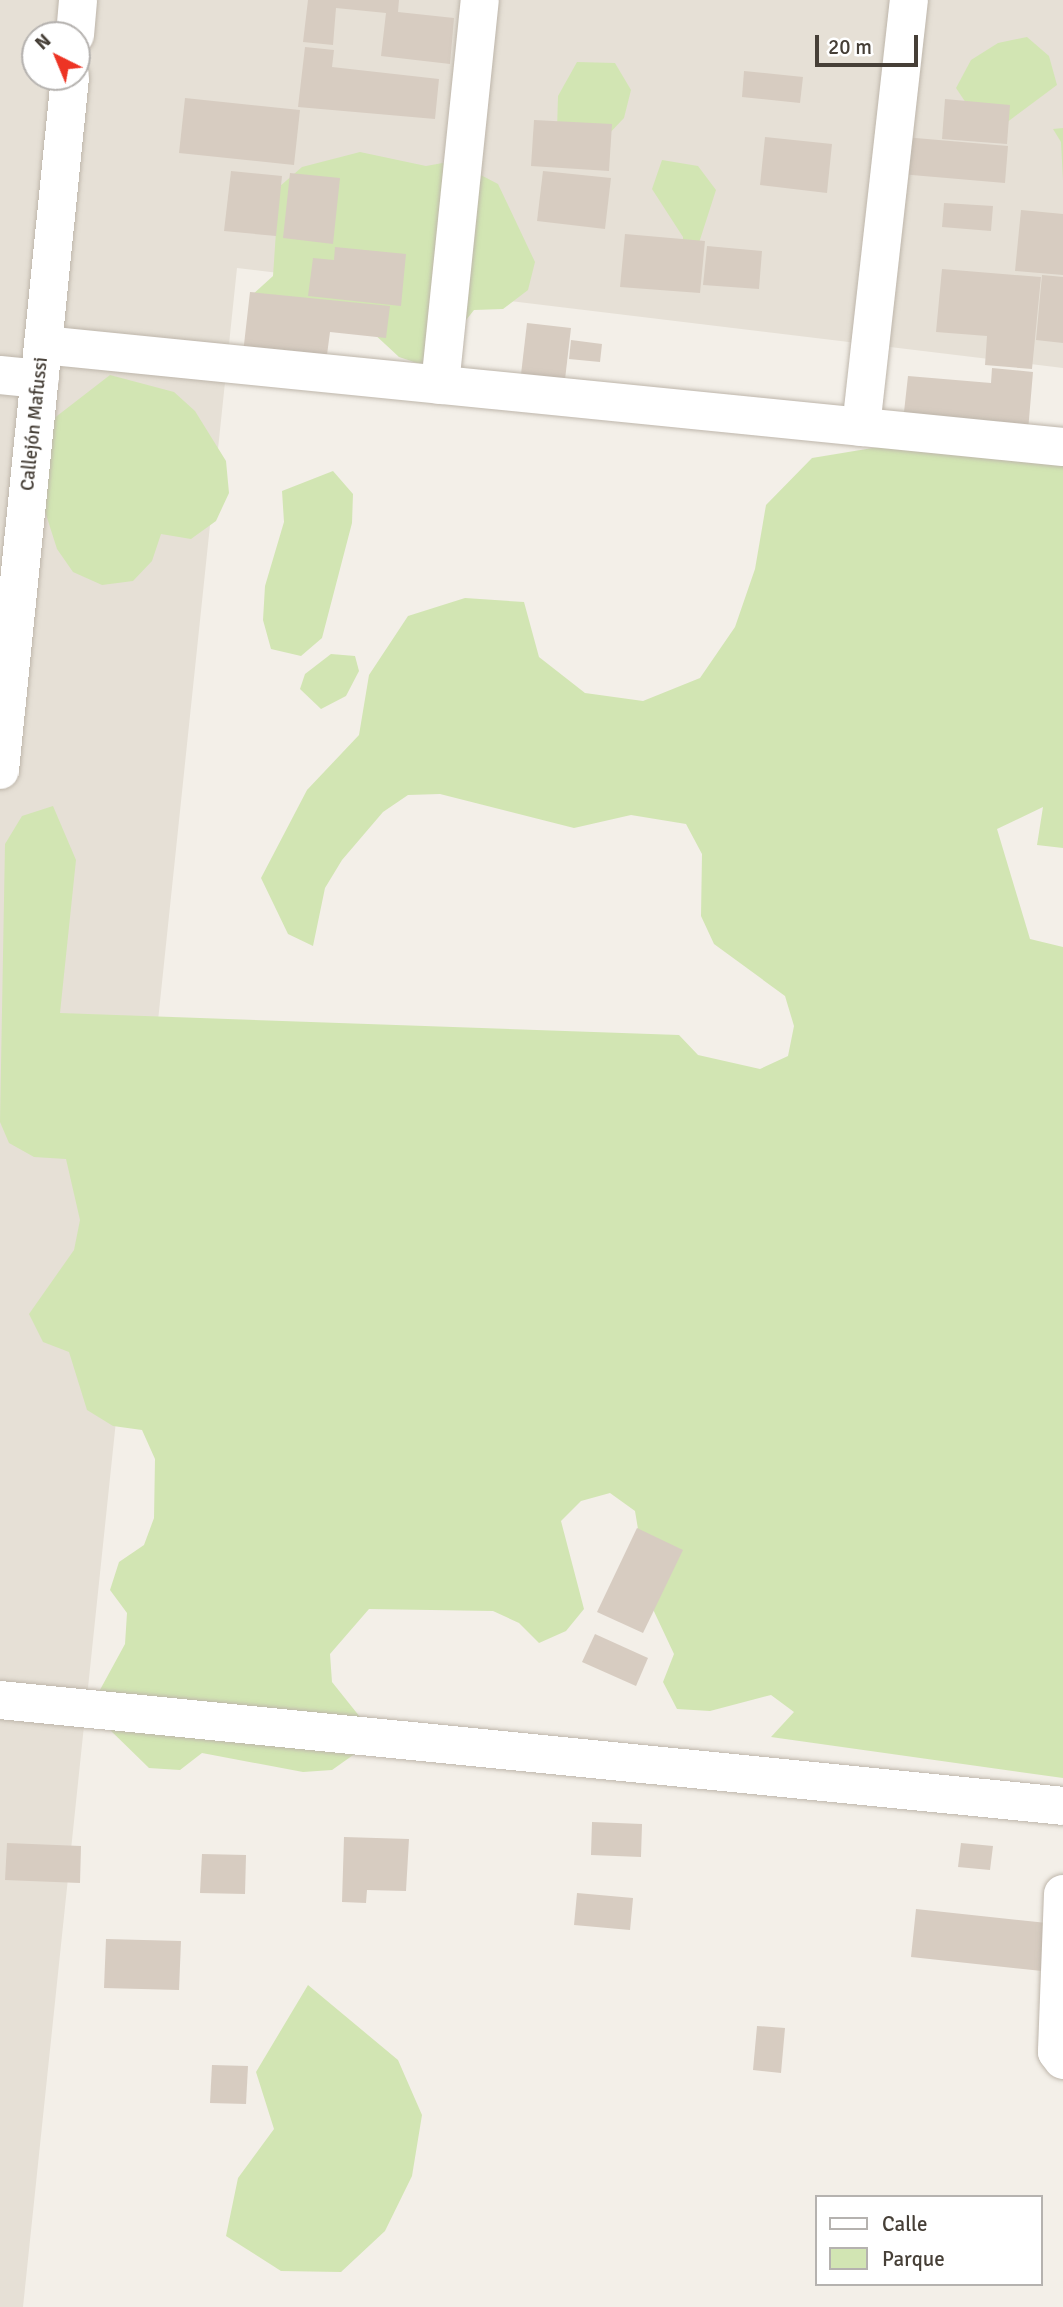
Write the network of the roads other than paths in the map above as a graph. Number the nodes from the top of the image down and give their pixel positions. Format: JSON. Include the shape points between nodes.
{"nodes":[{"id":1,"x":78,"y":0,"type":"edge"},
{"id":2,"x":480,"y":0,"type":"edge"},
{"id":3,"x":909,"y":0,"type":"edge"},
{"id":4,"x":76,"y":21,"type":"edge"},
{"id":5,"x":70,"y":91,"type":"edge"},
{"id":6,"x":41,"y":362,"type":"junction"},
{"id":7,"x":0,"y":375,"type":"edge"},
{"id":8,"x":440,"y":385,"type":"junction"},
{"id":9,"x":861,"y":426,"type":"junction"},
{"id":10,"x":1063,"y":447,"type":"edge"},
{"id":11,"x":0,"y":770,"type":"edge"},
{"id":12,"x":0,"y":1700,"type":"edge"},
{"id":13,"x":1063,"y":1806,"type":"edge"},
{"id":14,"x":1063,"y":1894,"type":"edge"},
{"id":15,"x":1063,"y":2060,"type":"edge"}],
"edges":[{"from":1,"to":4,"type":"street"},
{"from":2,"to":8,"type":"street"},
{"from":3,"to":9,"type":"street"},
{"from":5,"to":6,"type":"street","name":"Callejón Mafussi"},
{"from":6,"to":7,"type":"street"},
{"from":6,"to":8,"type":"street"},
{"from":6,"to":11,"type":"street","name":"Callejón Mafussi"},
{"from":8,"to":9,"type":"street"},
{"from":9,"to":10,"type":"street"},
{"from":12,"to":13,"type":"street"},
{"from":14,"to":15,"type":"street","via":[[1057,2052]]}]}
